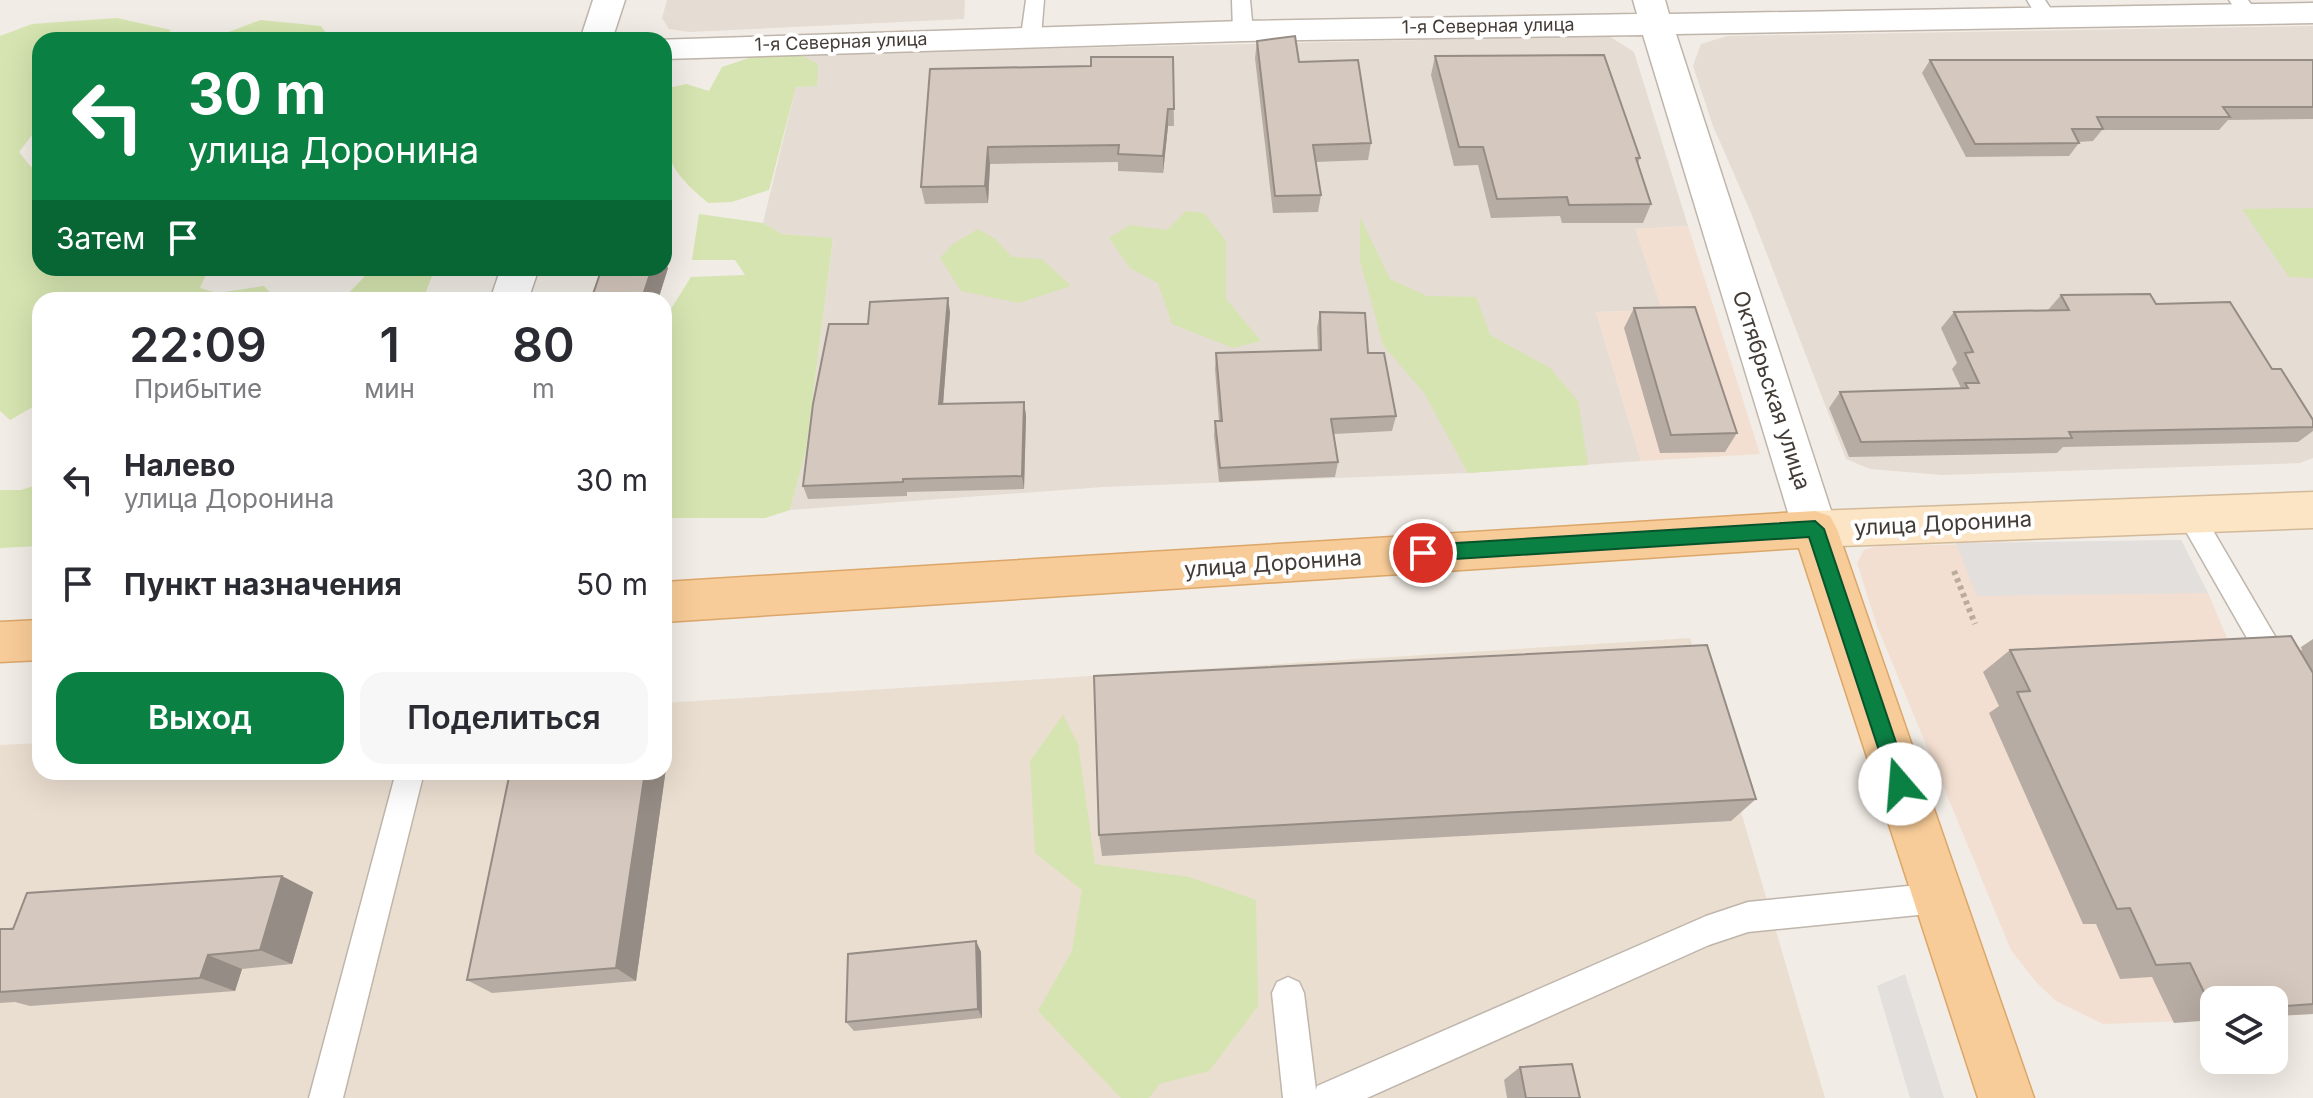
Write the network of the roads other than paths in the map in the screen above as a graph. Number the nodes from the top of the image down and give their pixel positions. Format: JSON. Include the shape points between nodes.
{"nodes":[{"id":1,"x":609,"y":0,"type":"edge"},
{"id":2,"x":1035,"y":0,"type":"edge"},
{"id":3,"x":2243,"y":7,"type":"edge"},
{"id":4,"x":2041,"y":8,"type":"edge"},
{"id":5,"x":1653,"y":11,"type":"edge"},
{"id":6,"x":2313,"y":13,"type":"edge"},
{"id":7,"x":1242,"y":16,"type":"edge"},
{"id":8,"x":599,"y":32,"type":"edge"},
{"id":9,"x":1031,"y":36,"type":"junction"},
{"id":10,"x":672,"y":48,"type":"edge"},
{"id":11,"x":2313,"y":510,"type":"edge"},
{"id":12,"x":2189,"y":513,"type":"junction"},
{"id":13,"x":1815,"y":529,"type":"junction"},
{"id":14,"x":672,"y":601,"type":"edge"},
{"id":15,"x":32,"y":640,"type":"edge"},
{"id":16,"x":0,"y":642,"type":"edge"},
{"id":17,"x":2313,"y":727,"type":"edge"},
{"id":18,"x":408,"y":780,"type":"edge"},
{"id":19,"x":1938,"y":898,"type":"junction"},
{"id":20,"x":1288,"y":993,"type":"dead end"},
{"id":21,"x":326,"y":1098,"type":"edge"},
{"id":22,"x":1300,"y":1098,"type":"edge"},
{"id":23,"x":1329,"y":1098,"type":"edge"},
{"id":24,"x":2006,"y":1098,"type":"edge"}],
"edges":[{"from":1,"to":8,"type":"street"},
{"from":2,"to":9,"type":"lane"},
{"from":3,"to":4,"type":"street","name":"1-я Северная улица"},
{"from":3,"to":6,"type":"street","name":"1-я Северная улица"},
{"from":4,"to":5,"type":"street","name":"1-я Северная улица"},
{"from":5,"to":7,"type":"street","name":"1-я Северная улица"},
{"from":5,"to":13,"type":"street","name":"Октябрьская улица"},
{"from":7,"to":9,"type":"street","name":"1-я Северная улица"},
{"from":9,"to":10,"type":"street","name":"1-я Северная улица"},
{"from":11,"to":12,"type":"main road","name":"улица Доронина"},
{"from":12,"to":13,"type":"main road","name":"улица Доронина"},
{"from":12,"to":17,"type":"lane"},
{"from":13,"to":14,"type":"main road","name":"улица Доронина"},
{"from":13,"to":19,"type":"main road","name":"Октябрьская улица"},
{"from":15,"to":16,"type":"main road"},
{"from":18,"to":21,"type":"lane"},
{"from":19,"to":23,"type":"lane","via":[[1748,917]]},
{"from":19,"to":24,"type":"main road","name":"Октябрьская улица"},
{"from":20,"to":22,"type":"lane"}]}
